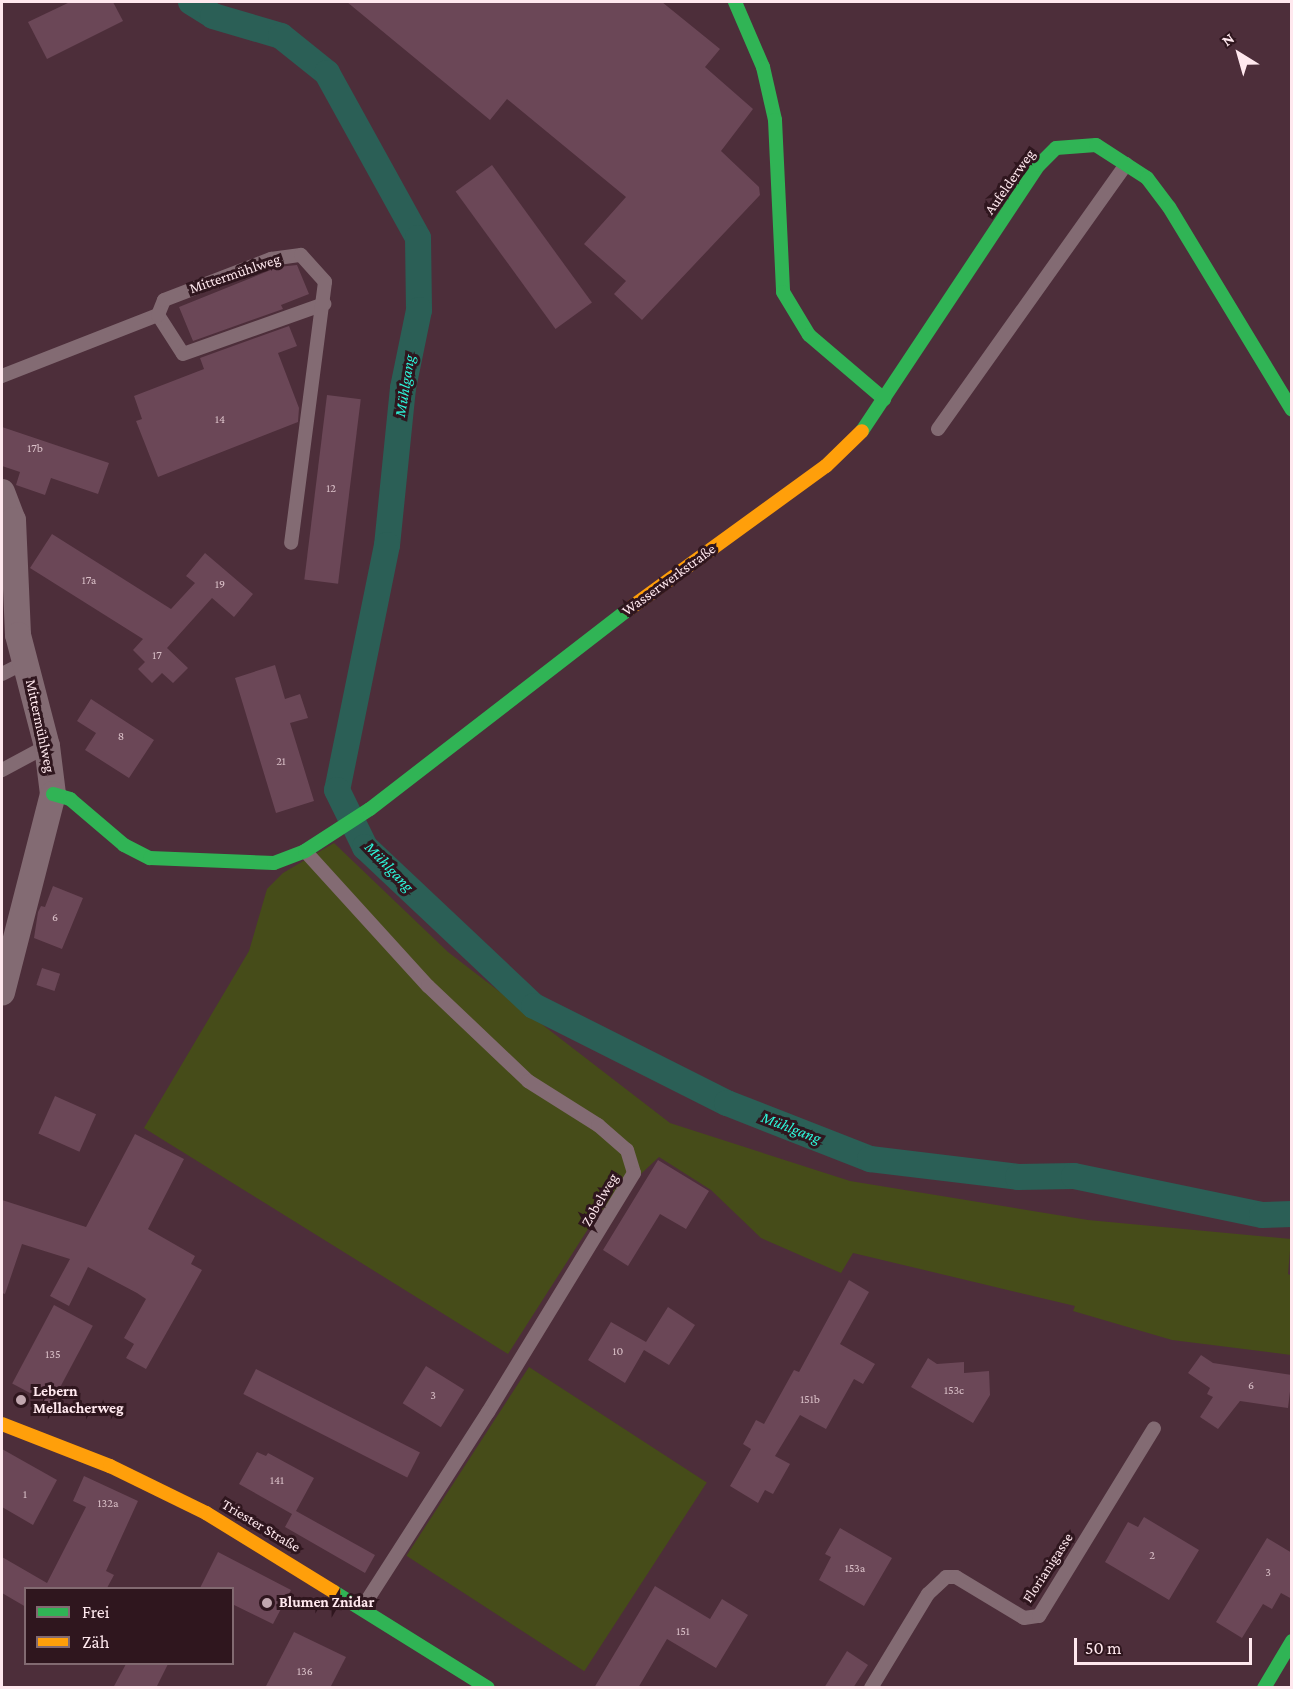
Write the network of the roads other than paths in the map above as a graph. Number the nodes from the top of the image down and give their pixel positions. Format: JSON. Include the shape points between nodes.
{"nodes":[{"id":1,"x":735,"y":2,"type":"edge"},
{"id":2,"x":1127,"y":162,"type":"junction"},
{"id":3,"x":324,"y":304,"type":"junction"},
{"id":4,"x":158,"y":315,"type":"junction"},
{"id":5,"x":2,"y":376,"type":"edge"},
{"id":6,"x":884,"y":399,"type":"junction"},
{"id":7,"x":1292,"y":410,"type":"edge"},
{"id":8,"x":938,"y":429,"type":"dead end"},
{"id":9,"x":2,"y":492,"type":"edge"},
{"id":10,"x":291,"y":543,"type":"dead end"},
{"id":11,"x":10,"y":639,"type":"edge"},
{"id":12,"x":26,"y":662,"type":"junction"},
{"id":13,"x":2,"y":674,"type":"edge"},
{"id":14,"x":47,"y":746,"type":"junction"},
{"id":15,"x":2,"y":770,"type":"edge"},
{"id":16,"x":53,"y":794,"type":"junction"},
{"id":17,"x":305,"y":851,"type":"junction"},
{"id":18,"x":2,"y":993,"type":"edge"},
{"id":19,"x":2,"y":1424,"type":"edge"},
{"id":20,"x":1154,"y":1428,"type":"dead end"},
{"id":21,"x":363,"y":1606,"type":"junction"},
{"id":22,"x":1292,"y":1641,"type":"edge"},
{"id":23,"x":488,"y":1688,"type":"edge"},
{"id":24,"x":871,"y":1688,"type":"edge"},
{"id":25,"x":1264,"y":1688,"type":"edge"}],
"edges":[{"from":1,"to":6,"type":"street","via":[[763,67],[775,120],[783,292],[809,334]]},
{"from":2,"to":6,"type":"street","name":"Aufelderweg","via":[[1096,145],[1056,148],[1039,165]]},
{"from":2,"to":7,"type":"street","name":"Aufelderweg","via":[[1148,178],[1169,207]]},
{"from":2,"to":8,"type":"lane"},
{"from":3,"to":4,"type":"lane","via":[[183,354]]},
{"from":3,"to":4,"type":"lane","name":"Mittermühlweg","via":[[325,282],[301,255],[271,258],[164,300]]},
{"from":3,"to":10,"type":"lane","name":"Mittermühlweg"},
{"from":4,"to":5,"type":"lane","name":"Mittermühlweg"},
{"from":6,"to":17,"type":"street","name":"Wasserwerkstraße","via":[[856,438],[826,466],[581,644],[370,809]]},
{"from":9,"to":11,"type":"street","name":"Mittermühlweg","via":[[13,520]]},
{"from":11,"to":12,"type":"street","name":"Mittermühlweg"},
{"from":12,"to":13,"type":"lane"},
{"from":12,"to":14,"type":"street","name":"Mittermühlweg"},
{"from":14,"to":15,"type":"lane"},
{"from":14,"to":16,"type":"street","name":"Mittermühlweg"},
{"from":16,"to":17,"type":"street","name":"Wasserwerkstraße","via":[[70,799],[124,845],[150,858],[274,863]]},
{"from":16,"to":18,"type":"street","name":"Mittermühlweg"},
{"from":17,"to":21,"type":"lane","name":"Zobelweg","via":[[428,986],[528,1081],[598,1125],[627,1150],[634,1173],[495,1402]]},
{"from":19,"to":21,"type":"street","name":"Triester Straße","via":[[110,1466],[206,1513]]},
{"from":20,"to":24,"type":"lane","name":"Florianigasse","via":[[1039,1616],[1024,1618],[956,1577],[946,1577],[928,1594]]},
{"from":21,"to":23,"type":"street","name":"Triester Straße"},
{"from":22,"to":25,"type":"street"}]}
